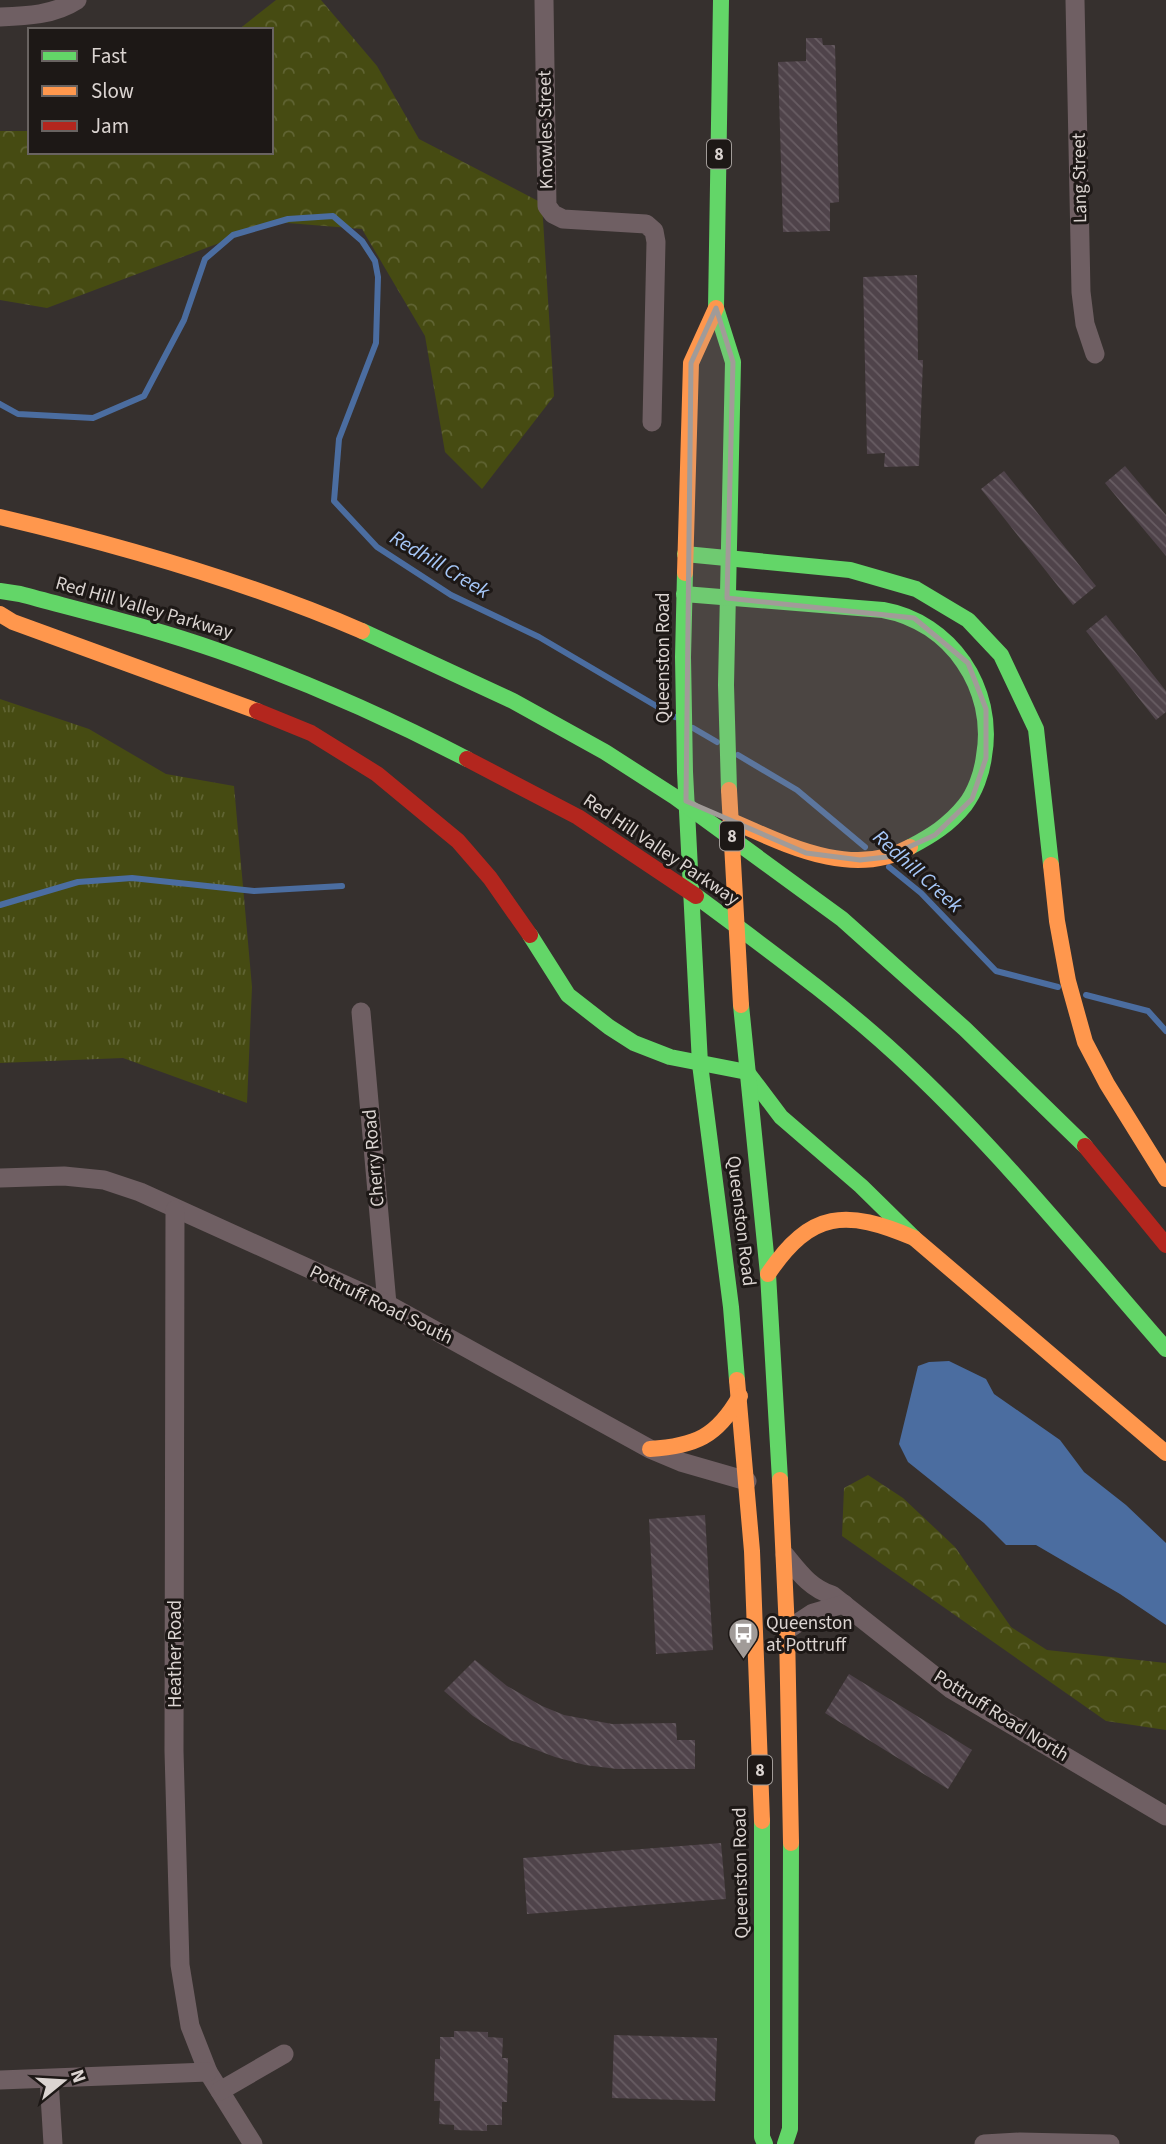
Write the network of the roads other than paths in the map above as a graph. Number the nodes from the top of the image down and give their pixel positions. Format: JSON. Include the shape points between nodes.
{"nodes":[{"id":1,"x":77,"y":0,"type":"edge"},
{"id":2,"x":544,"y":0,"type":"edge"},
{"id":3,"x":721,"y":0,"type":"edge"},
{"id":4,"x":1075,"y":0,"type":"edge"},
{"id":5,"x":0,"y":16,"type":"edge"},
{"id":6,"x":716,"y":309,"type":"junction"},
{"id":7,"x":1095,"y":354,"type":"dead end"},
{"id":8,"x":652,"y":422,"type":"dead end"},
{"id":9,"x":0,"y":517,"type":"edge"},
{"id":10,"x":685,"y":554,"type":"junction"},
{"id":11,"x":730,"y":557,"type":"junction"},
{"id":12,"x":0,"y":592,"type":"edge"},
{"id":13,"x":684,"y":594,"type":"junction"},
{"id":14,"x":727,"y":598,"type":"junction"},
{"id":15,"x":0,"y":614,"type":"edge"},
{"id":16,"x":675,"y":797,"type":"junction"},
{"id":17,"x":361,"y":1012,"type":"dead end"},
{"id":18,"x":700,"y":1064,"type":"junction"},
{"id":19,"x":747,"y":1072,"type":"junction"},
{"id":20,"x":0,"y":1178,"type":"edge"},
{"id":21,"x":1166,"y":1180,"type":"edge"},
{"id":22,"x":175,"y":1210,"type":"junction"},
{"id":23,"x":914,"y":1238,"type":"junction"},
{"id":24,"x":1166,"y":1245,"type":"edge"},
{"id":25,"x":768,"y":1274,"type":"junction"},
{"id":26,"x":387,"y":1304,"type":"junction"},
{"id":27,"x":1166,"y":1349,"type":"edge"},
{"id":28,"x":740,"y":1396,"type":"junction"},
{"id":29,"x":650,"y":1449,"type":"junction"},
{"id":30,"x":1166,"y":1453,"type":"edge"},
{"id":31,"x":747,"y":1481,"type":"junction"},
{"id":32,"x":783,"y":1553,"type":"junction"},
{"id":33,"x":844,"y":1604,"type":"junction"},
{"id":34,"x":787,"y":1630,"type":"junction"},
{"id":35,"x":1166,"y":1816,"type":"edge"},
{"id":36,"x":284,"y":2054,"type":"dead end"},
{"id":37,"x":208,"y":2071,"type":"junction"},
{"id":38,"x":49,"y":2079,"type":"junction"},
{"id":39,"x":0,"y":2080,"type":"edge"},
{"id":40,"x":220,"y":2091,"type":"junction"},
{"id":41,"x":53,"y":2144,"type":"edge"},
{"id":42,"x":253,"y":2144,"type":"edge"},
{"id":43,"x":765,"y":2144,"type":"edge"},
{"id":44,"x":785,"y":2144,"type":"edge"},
{"id":45,"x":984,"y":2144,"type":"edge"},
{"id":46,"x":1110,"y":2144,"type":"edge"}],
"edges":[{"from":1,"to":5,"type":"street","via":[[33,16]]},
{"from":2,"to":8,"type":"street","name":"Knowles Street","via":[[547,206],[563,219],[646,224],[654,231]]},
{"from":3,"to":6,"type":"main road","name":"Queenston Road","number":"8"},
{"from":4,"to":7,"type":"street","name":"Lang Street","via":[[1082,292],[1084,324]]},
{"from":6,"to":10,"type":"main road","name":"Queenston Road","number":"8","via":[[691,363]]},
{"from":6,"to":11,"type":"main road","name":"Queenston Road","number":"8","via":[[733,362]]},
{"from":9,"to":16,"type":"main road","via":[[244,586],[334,619],[513,701]]},
{"from":10,"to":11,"type":"main road"},
{"from":10,"to":13,"type":"main road","name":"Queenston Road","number":"8"},
{"from":11,"to":14,"type":"main road","name":"Queenston Road","number":"8"},
{"from":11,"to":21,"type":"main road","via":[[850,570],[916,589],[968,620],[1001,655],[1036,729],[1057,921],[1085,1042]]},
{"from":12,"to":27,"type":"main road","name":"Red Hill Valley Parkway","via":[[143,627],[289,678],[446,748],[578,817],[770,950],[911,1068],[992,1148]]},
{"from":13,"to":14,"type":"main road"},
{"from":13,"to":18,"type":"main road","name":"Queenston Road","number":"8","via":[[685,772]]},
{"from":14,"to":16,"type":"main road","via":[[864,609],[914,618],[944,638],[968,663],[986,709],[986,758],[972,799],[953,819],[924,843],[887,857],[860,860],[806,853]]},
{"from":14,"to":19,"type":"main road","name":"Queenston Road","number":"8","via":[[726,685]]},
{"from":15,"to":18,"type":"main road","via":[[269,715],[311,733],[377,775],[458,841],[490,878],[568,995],[634,1043]]},
{"from":16,"to":24,"type":"main road","via":[[842,919],[965,1029],[1082,1143]]},
{"from":17,"to":26,"type":"street","name":"Cherry Road"},
{"from":18,"to":19,"type":"main road"},
{"from":18,"to":28,"type":"main road","name":"Queenston Road","number":"8"},
{"from":19,"to":23,"type":"main road","via":[[781,1117]]},
{"from":19,"to":25,"type":"main road","name":"Queenston Road","number":"8"},
{"from":20,"to":22,"type":"street","name":"Pottruff Road South","via":[[104,1180]]},
{"from":22,"to":26,"type":"street","name":"Pottruff Road South"},
{"from":22,"to":37,"type":"street","name":"Heather Road","via":[[174,1751],[180,1965],[190,2025]]},
{"from":23,"to":25,"type":"main road","via":[[863,1220],[826,1222],[791,1242]]},
{"from":23,"to":30,"type":"main road"},
{"from":25,"to":32,"type":"main road","name":"Queenston Road","number":"8"},
{"from":26,"to":29,"type":"street","name":"Pottruff Road South"},
{"from":28,"to":29,"type":"main road","via":[[730,1416],[709,1435],[682,1446]]},
{"from":28,"to":31,"type":"main road","name":"Queenston Road","number":"8"},
{"from":29,"to":31,"type":"street","name":"Pottruff Road South"},
{"from":31,"to":43,"type":"main road","name":"Queenston Road","number":"8","via":[[758,1651]]},
{"from":32,"to":33,"type":"street","name":"Pottruff Road North","via":[[811,1585]]},
{"from":32,"to":34,"type":"main road","name":"Queenston Road","number":"8"},
{"from":33,"to":34,"type":"street","via":[[813,1613]]},
{"from":33,"to":35,"type":"street","name":"Pottruff Road North","via":[[951,1689]]},
{"from":34,"to":44,"type":"main road","name":"Queenston Road","number":"8","via":[[792,1956],[790,2129]]},
{"from":36,"to":40,"type":"street"},
{"from":37,"to":38,"type":"street"},
{"from":37,"to":40,"type":"street","name":"Heather Road"},
{"from":38,"to":39,"type":"street"},
{"from":38,"to":41,"type":"street"},
{"from":40,"to":42,"type":"street","name":"Heather Road"},
{"from":45,"to":46,"type":"street"}]}
